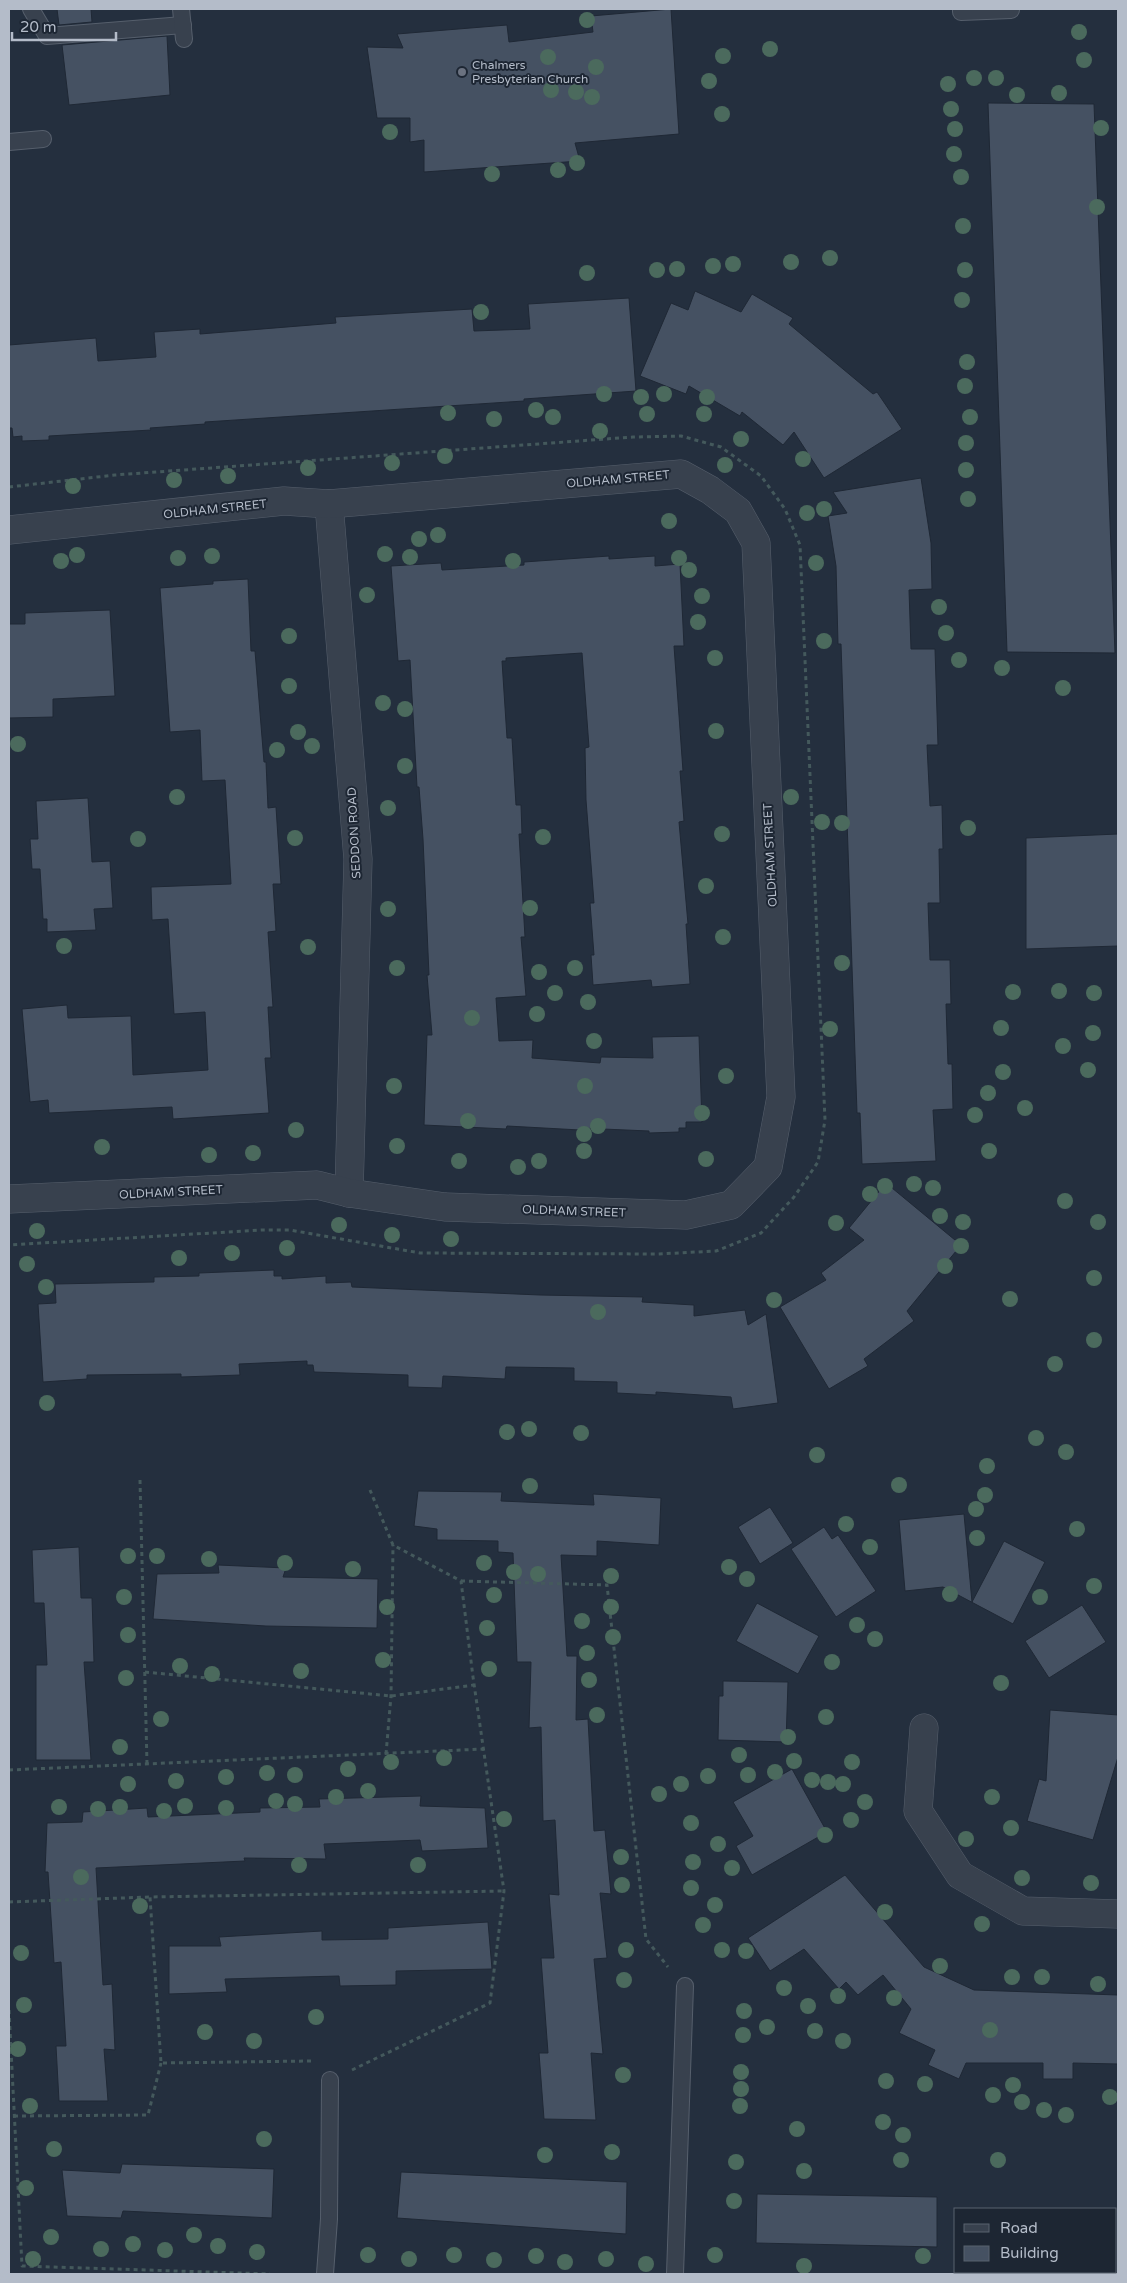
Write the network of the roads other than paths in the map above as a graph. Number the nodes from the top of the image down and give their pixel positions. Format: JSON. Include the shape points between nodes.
{"nodes":[{"id":1,"x":30,"y":9,"type":"edge"},
{"id":2,"x":181,"y":9,"type":"edge"},
{"id":3,"x":961,"y":9,"type":"edge"},
{"id":4,"x":1011,"y":10,"type":"dead end"},
{"id":5,"x":43,"y":139,"type":"dead end"},
{"id":6,"x":9,"y":142,"type":"edge"},
{"id":7,"x":329,"y":504,"type":"junction"},
{"id":8,"x":9,"y":530,"type":"edge"},
{"id":9,"x":349,"y":1192,"type":"junction"},
{"id":10,"x":9,"y":1199,"type":"edge"},
{"id":11,"x":924,"y":1728,"type":"dead end"},
{"id":12,"x":1118,"y":1914,"type":"edge"},
{"id":13,"x":685,"y":1986,"type":"road end"},
{"id":14,"x":330,"y":2080,"type":"road end"},
{"id":15,"x":326,"y":2274,"type":"edge"},
{"id":16,"x":675,"y":2274,"type":"edge"}],
"edges":[{"from":1,"to":2,"type":"lane","via":[[47,36],[183,32]]},
{"from":3,"to":4,"type":"lane","via":[[961,12]]},
{"from":5,"to":6,"type":"lane"},
{"from":7,"to":8,"type":"street","name":"OLDHAM STREET","via":[[284,501]]},
{"from":7,"to":9,"type":"street","name":"SEDDON ROAD","via":[[358,859]]},
{"from":7,"to":9,"type":"street","name":"OLDHAM STREET","via":[[681,474],[738,510],[756,543],[781,1097],[768,1167],[731,1205],[686,1215],[445,1207]]},
{"from":9,"to":10,"type":"street","name":"OLDHAM STREET","via":[[318,1185]]},
{"from":11,"to":12,"type":"street","via":[[918,1811],[960,1875],[1023,1911]]},
{"from":13,"to":16,"type":"lane"},
{"from":14,"to":15,"type":"lane"}]}
